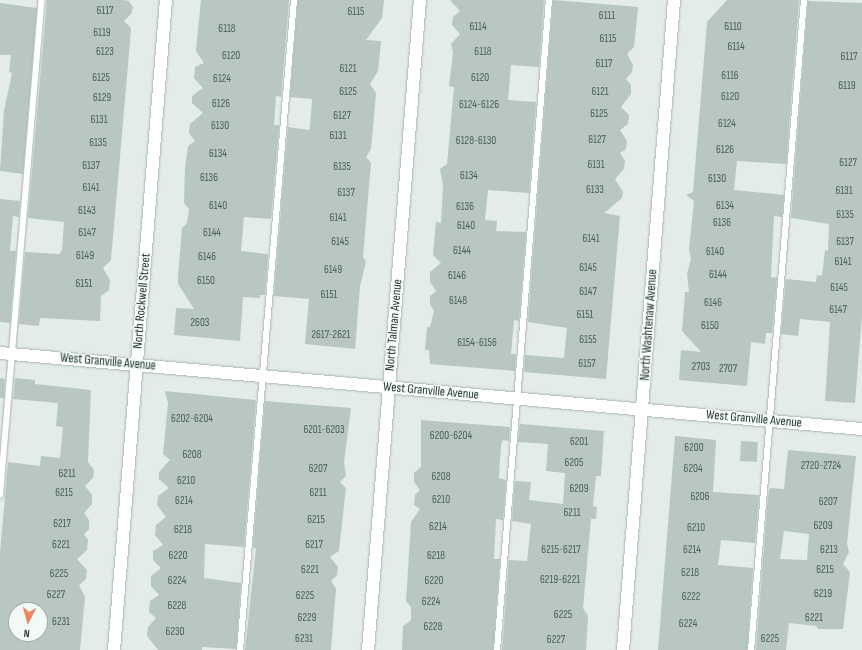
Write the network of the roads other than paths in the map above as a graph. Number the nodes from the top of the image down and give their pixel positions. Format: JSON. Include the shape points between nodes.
{"nodes":[{"id":1,"x":42,"y":0,"type":"edge"},
{"id":2,"x":166,"y":0,"type":"edge"},
{"id":3,"x":294,"y":0,"type":"edge"},
{"id":4,"x":420,"y":0,"type":"edge"},
{"id":5,"x":549,"y":0,"type":"edge"},
{"id":6,"x":674,"y":0,"type":"edge"},
{"id":7,"x":804,"y":0,"type":"edge"},
{"id":8,"x":6,"y":353,"type":"edge"},
{"id":9,"x":137,"y":365,"type":"junction"},
{"id":10,"x":263,"y":376,"type":"junction"},
{"id":11,"x":389,"y":387,"type":"junction"},
{"id":12,"x":516,"y":398,"type":"junction"},
{"id":13,"x":642,"y":410,"type":"junction"},
{"id":14,"x":770,"y":421,"type":"junction"},
{"id":15,"x":862,"y":429,"type":"edge"},
{"id":16,"x":0,"y":495,"type":"edge"},
{"id":17,"x":114,"y":650,"type":"edge"},
{"id":18,"x":240,"y":650,"type":"edge"},
{"id":19,"x":368,"y":650,"type":"edge"},
{"id":20,"x":497,"y":650,"type":"edge"},
{"id":21,"x":623,"y":650,"type":"edge"},
{"id":22,"x":751,"y":650,"type":"edge"}],
"edges":[{"from":1,"to":8,"type":"lane"},
{"from":2,"to":9,"type":"street","name":"North Rockwell Street"},
{"from":3,"to":10,"type":"lane"},
{"from":4,"to":11,"type":"street","name":"North Talman Avenue"},
{"from":5,"to":12,"type":"lane"},
{"from":6,"to":13,"type":"street","name":"North Washtenaw Avenue"},
{"from":7,"to":14,"type":"lane"},
{"from":8,"to":9,"type":"street","name":"West Granville Avenue"},
{"from":8,"to":16,"type":"lane"},
{"from":9,"to":10,"type":"street","name":"West Granville Avenue"},
{"from":9,"to":17,"type":"street","name":"North Rockwell Street"},
{"from":10,"to":11,"type":"street","name":"West Granville Avenue"},
{"from":10,"to":18,"type":"lane"},
{"from":11,"to":12,"type":"street","name":"West Granville Avenue"},
{"from":11,"to":19,"type":"street","name":"North Talman Avenue"},
{"from":12,"to":13,"type":"street","name":"West Granville Avenue"},
{"from":12,"to":20,"type":"lane"},
{"from":13,"to":14,"type":"street","name":"West Granville Avenue"},
{"from":13,"to":21,"type":"street","name":"North Washtenaw Avenue"},
{"from":14,"to":15,"type":"street","name":"West Granville Avenue"},
{"from":14,"to":22,"type":"lane"}]}
